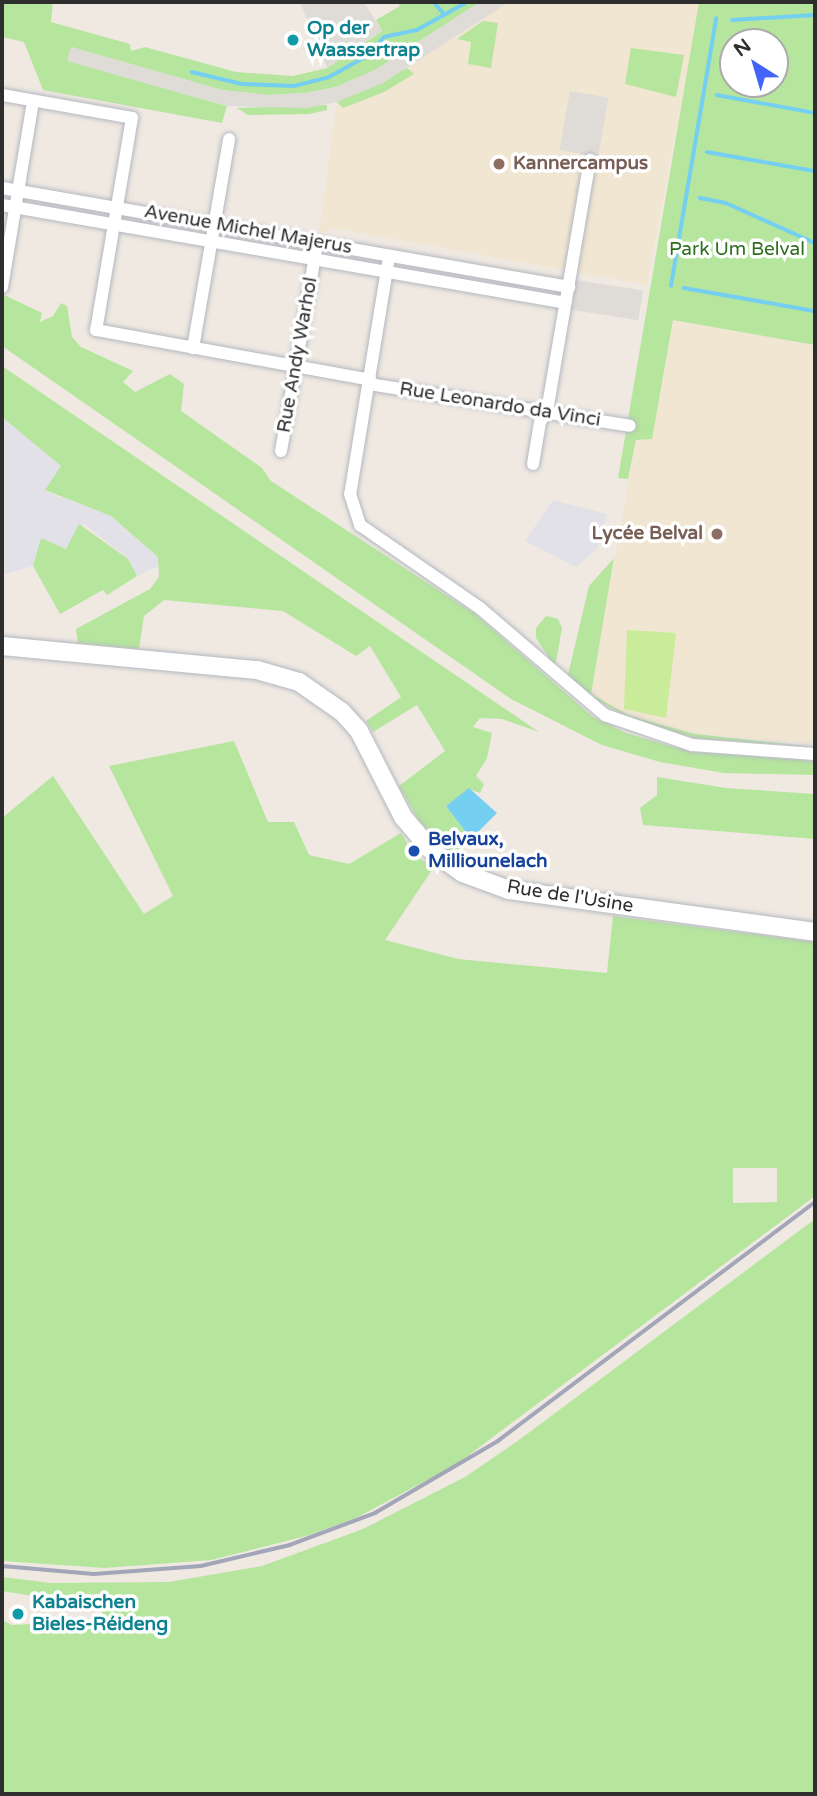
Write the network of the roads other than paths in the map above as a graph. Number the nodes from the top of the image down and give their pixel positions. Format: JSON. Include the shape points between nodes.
{"nodes":[{"id":1,"x":2,"y":95,"type":"edge"},
{"id":2,"x":33,"y":101,"type":"junction"},
{"id":3,"x":229,"y":139,"type":"dead end"},
{"id":4,"x":590,"y":160,"type":"dead end"},
{"id":5,"x":2,"y":188,"type":"edge"},
{"id":6,"x":18,"y":191,"type":"junction"},
{"id":7,"x":2,"y":205,"type":"edge"},
{"id":8,"x":15,"y":207,"type":"junction"},
{"id":9,"x":117,"y":207,"type":"junction"},
{"id":10,"x":114,"y":224,"type":"junction"},
{"id":11,"x":216,"y":225,"type":"junction"},
{"id":12,"x":213,"y":241,"type":"junction"},
{"id":13,"x":318,"y":242,"type":"junction"},
{"id":14,"x":389,"y":257,"type":"junction"},
{"id":15,"x":315,"y":258,"type":"junction"},
{"id":16,"x":387,"y":271,"type":"junction"},
{"id":17,"x":494,"y":275,"type":"junction"},
{"id":18,"x":2,"y":287,"type":"edge"},
{"id":19,"x":569,"y":287,"type":"junction"},
{"id":20,"x":491,"y":290,"type":"junction"},
{"id":21,"x":566,"y":303,"type":"junction"},
{"id":22,"x":193,"y":348,"type":"junction"},
{"id":23,"x":296,"y":366,"type":"junction"},
{"id":24,"x":370,"y":382,"type":"junction"},
{"id":25,"x":547,"y":411,"type":"junction"},
{"id":26,"x":630,"y":426,"type":"dead end"},
{"id":27,"x":281,"y":451,"type":"dead end"},
{"id":28,"x":533,"y":464,"type":"dead end"},
{"id":29,"x":2,"y":646,"type":"edge"},
{"id":30,"x":815,"y":754,"type":"edge"},
{"id":31,"x":815,"y":932,"type":"edge"}],
"edges":[{"from":1,"to":2,"type":"street"},
{"from":2,"to":6,"type":"street"},
{"from":2,"to":9,"type":"street","via":[[132,118]]},
{"from":3,"to":11,"type":"street"},
{"from":4,"to":19,"type":"street"},
{"from":5,"to":6,"type":"street","name":"Avenue Michel Majerus"},
{"from":6,"to":8,"type":"street"},
{"from":6,"to":9,"type":"street","name":"Avenue Michel Majerus"},
{"from":7,"to":8,"type":"street","name":"Avenue Michel Majerus"},
{"from":8,"to":10,"type":"street","name":"Avenue Michel Majerus"},
{"from":8,"to":18,"type":"street"},
{"from":9,"to":10,"type":"street"},
{"from":9,"to":11,"type":"street","name":"Avenue Michel Majerus"},
{"from":10,"to":12,"type":"street","name":"Avenue Michel Majerus"},
{"from":10,"to":22,"type":"street","name":"Rue Leonardo da Vinci","via":[[96,330]]},
{"from":11,"to":12,"type":"street"},
{"from":11,"to":13,"type":"street","name":"Avenue Michel Majerus"},
{"from":12,"to":15,"type":"street","name":"Avenue Michel Majerus"},
{"from":12,"to":22,"type":"street"},
{"from":13,"to":14,"type":"street","name":"Avenue Michel Majerus"},
{"from":13,"to":15,"type":"street","name":"Rue Andy Warhol"},
{"from":14,"to":16,"type":"street"},
{"from":14,"to":17,"type":"street","name":"Avenue Michel Majerus"},
{"from":15,"to":16,"type":"street","name":"Avenue Michel Majerus"},
{"from":15,"to":23,"type":"street","name":"Rue Andy Warhol"},
{"from":16,"to":20,"type":"street","name":"Avenue Michel Majerus"},
{"from":16,"to":24,"type":"street"},
{"from":17,"to":19,"type":"street","name":"Avenue Michel Majerus"},
{"from":17,"to":20,"type":"street","via":[[499,284]]},
{"from":19,"to":21,"type":"street"},
{"from":20,"to":21,"type":"street","name":"Avenue Michel Majerus"},
{"from":21,"to":25,"type":"street"},
{"from":22,"to":23,"type":"street","name":"Rue Leonardo da Vinci"},
{"from":23,"to":24,"type":"street","name":"Rue Leonardo da Vinci"},
{"from":23,"to":27,"type":"street","name":"Rue Andy Warhol"},
{"from":24,"to":25,"type":"street","name":"Rue Leonardo da Vinci"},
{"from":24,"to":30,"type":"street","via":[[350,494],[354,516],[368,533],[480,608],[605,715],[692,745]]},
{"from":25,"to":26,"type":"street","name":"Rue Leonardo da Vinci"},
{"from":25,"to":28,"type":"street","via":[[540,422]]},
{"from":29,"to":31,"type":"main road","name":"Rue de l'Usine","via":[[257,670],[299,682],[342,712],[359,731],[403,817],[432,850],[463,873],[537,895]]}]}
